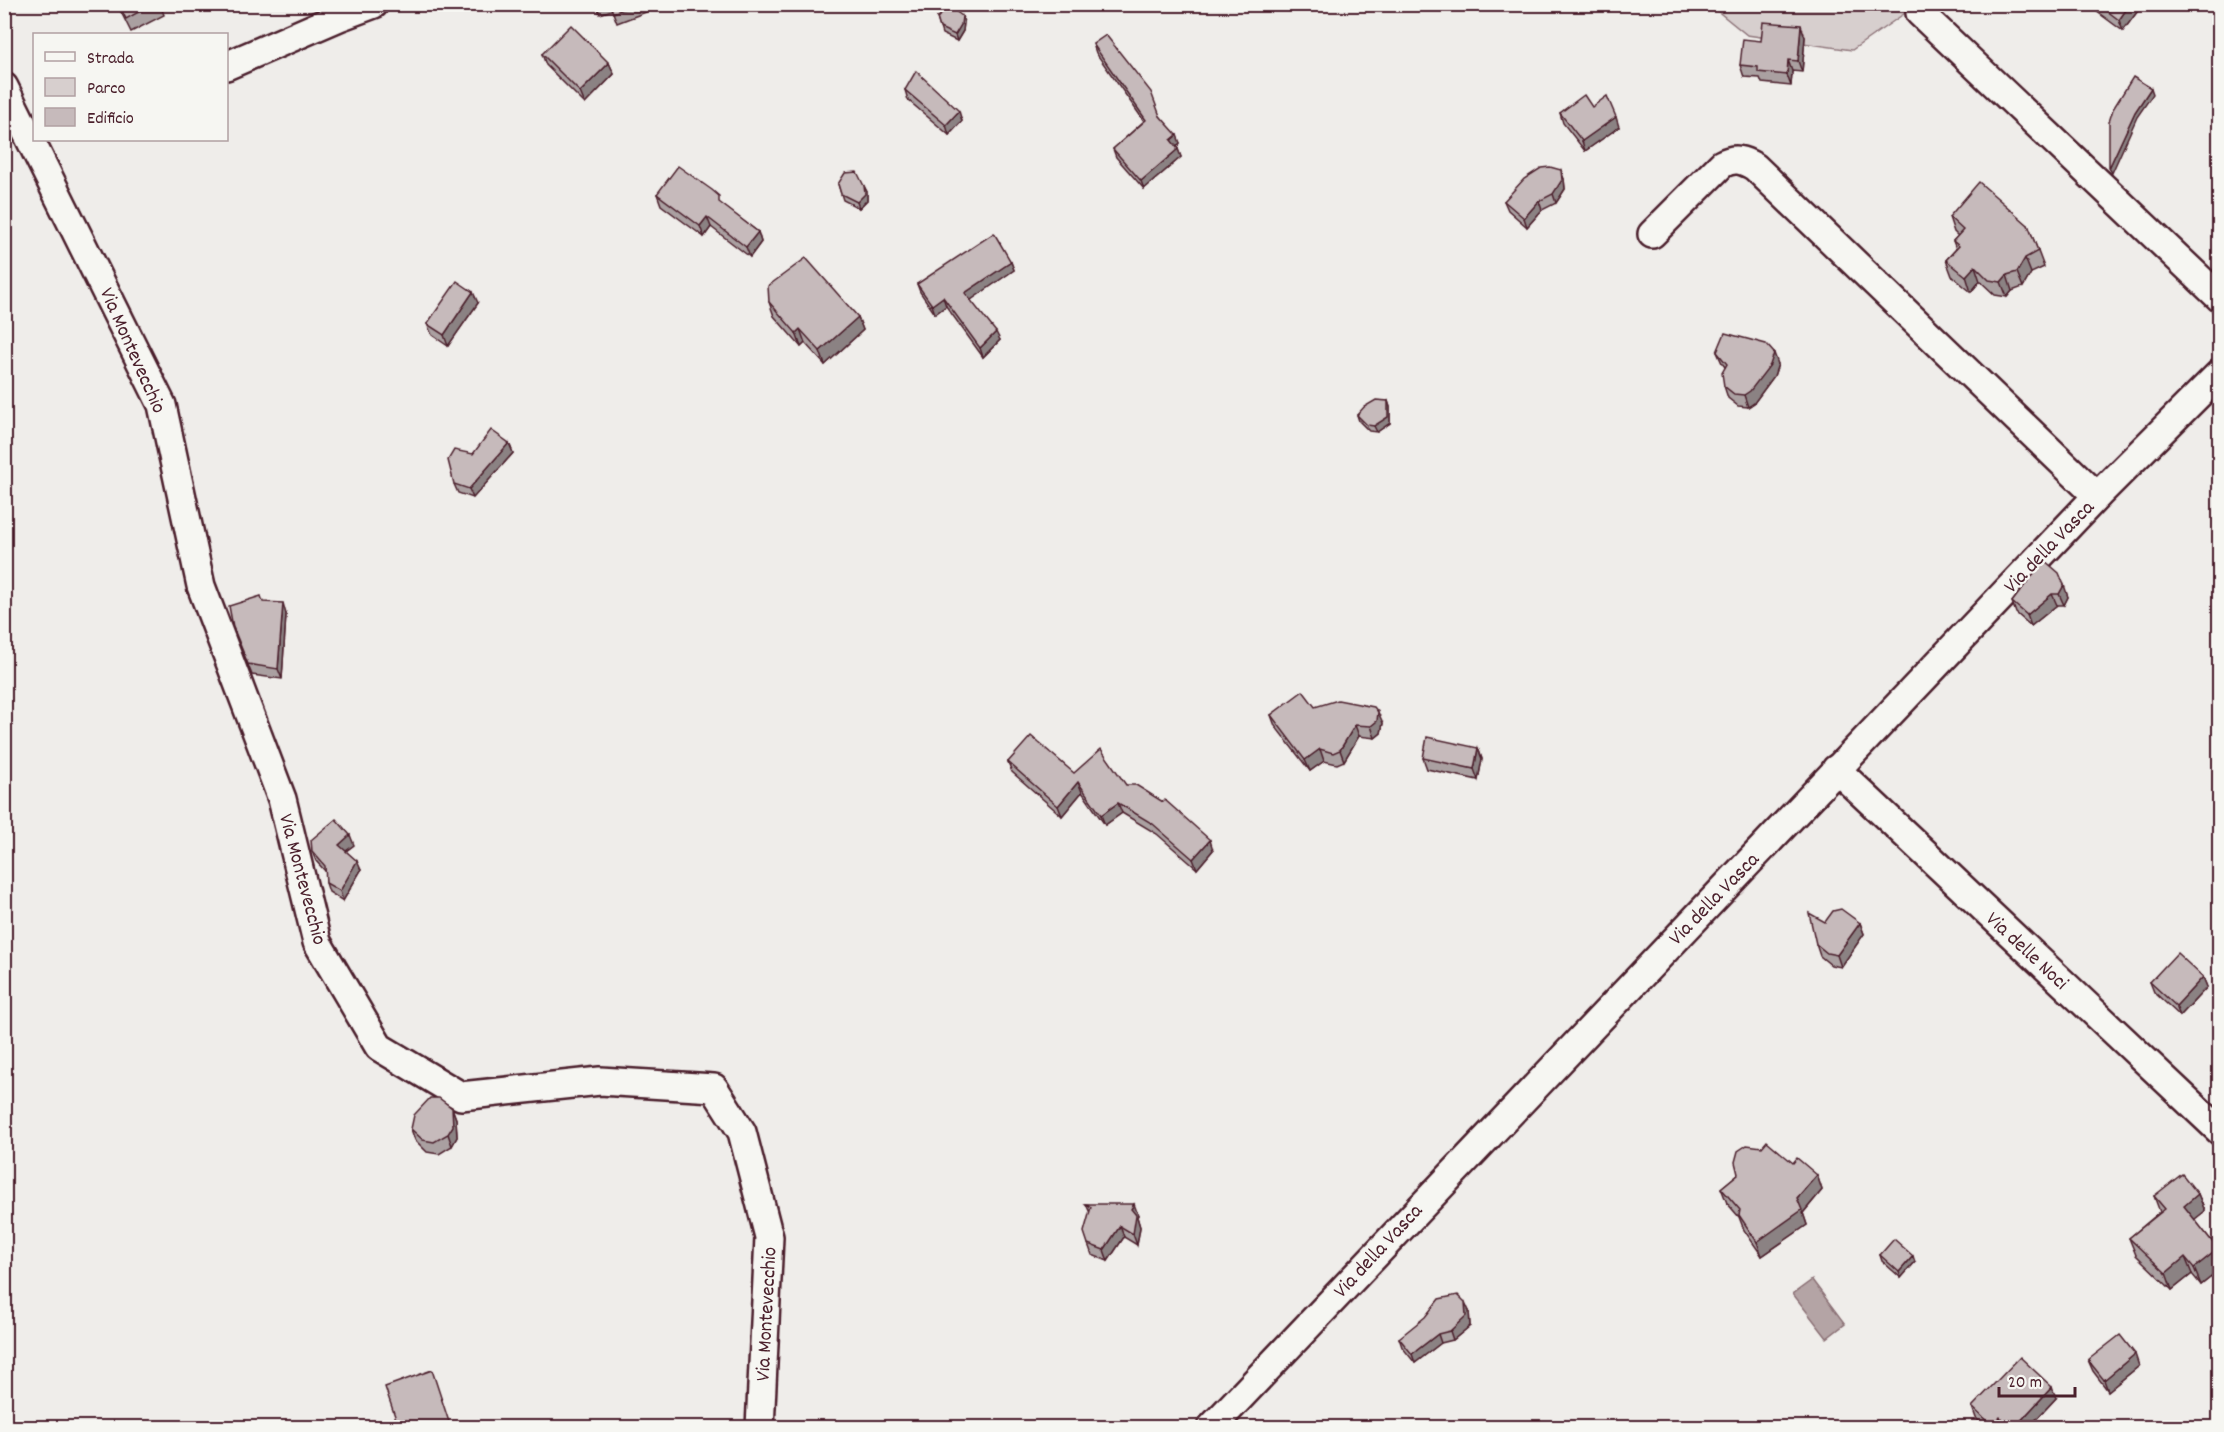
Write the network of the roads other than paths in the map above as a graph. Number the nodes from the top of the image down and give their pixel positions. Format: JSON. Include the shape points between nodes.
{"nodes":[{"id":1,"x":374,"y":4,"type":"edge"},
{"id":2,"x":1920,"y":13,"type":"dead end"},
{"id":3,"x":228,"y":65,"type":"edge"},
{"id":4,"x":4,"y":87,"type":"edge"},
{"id":5,"x":33,"y":138,"type":"edge"},
{"id":6,"x":34,"y":141,"type":"edge"},
{"id":7,"x":1652,"y":234,"type":"dead end"},
{"id":8,"x":2220,"y":298,"type":"edge"},
{"id":9,"x":2220,"y":374,"type":"edge"},
{"id":10,"x":2097,"y":496,"type":"junction"},
{"id":11,"x":1836,"y":769,"type":"junction"},
{"id":12,"x":2220,"y":1131,"type":"edge"},
{"id":13,"x":760,"y":1428,"type":"edge"},
{"id":14,"x":1211,"y":1428,"type":"edge"}],
"edges":[{"from":1,"to":3,"type":"street"},
{"from":2,"to":8,"type":"street"},
{"from":4,"to":5,"type":"street","name":"Via Montevecchio"},
{"from":6,"to":13,"type":"street","name":"Via Montevecchio","via":[[162,405],[201,586],[282,799],[317,942],[379,1047],[461,1096],[600,1081],[714,1088],[742,1132],[769,1238]]},
{"from":7,"to":10,"type":"street","via":[[1722,164],[1730,159],[1742,160],[1755,167]]},
{"from":9,"to":10,"type":"street","name":"Via della Vasca"},
{"from":10,"to":11,"type":"street","name":"Via della Vasca"},
{"from":11,"to":12,"type":"street","name":"Via delle Noci"},
{"from":11,"to":14,"type":"street","name":"Via della Vasca"}]}
